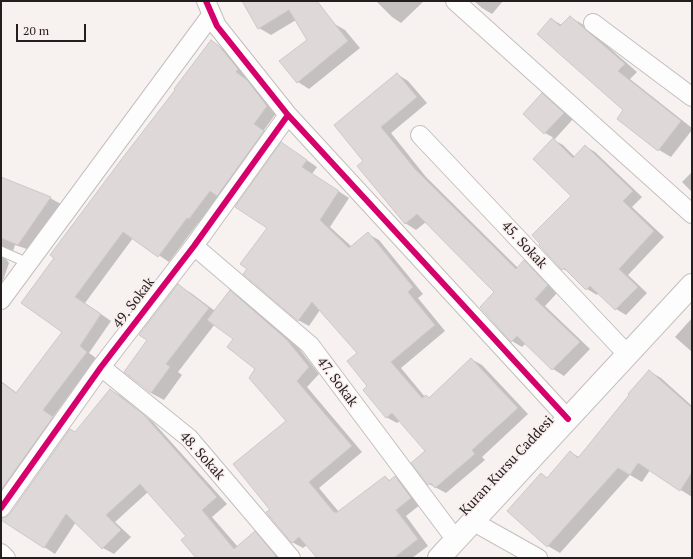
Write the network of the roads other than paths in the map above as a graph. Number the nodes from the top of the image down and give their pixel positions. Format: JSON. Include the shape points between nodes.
{"nodes":[{"id":1,"x":455,"y":1,"type":"edge"},
{"id":2,"x":209,"y":8,"type":"edge"},
{"id":3,"x":593,"y":23,"type":"dead end"},
{"id":4,"x":692,"y":97,"type":"edge"},
{"id":5,"x":288,"y":115,"type":"junction"},
{"id":6,"x":420,"y":135,"type":"dead end"},
{"id":7,"x":692,"y":214,"type":"edge"},
{"id":8,"x":194,"y":246,"type":"junction"},
{"id":9,"x":1,"y":252,"type":"edge"},
{"id":10,"x":28,"y":263,"type":"junction"},
{"id":11,"x":692,"y":285,"type":"edge"},
{"id":12,"x":1,"y":300,"type":"edge"},
{"id":13,"x":628,"y":355,"type":"junction"},
{"id":14,"x":101,"y":367,"type":"junction"},
{"id":15,"x":568,"y":419,"type":"junction"},
{"id":16,"x":1,"y":508,"type":"edge"},
{"id":17,"x":472,"y":521,"type":"junction"},
{"id":18,"x":456,"y":540,"type":"junction"},
{"id":19,"x":1,"y":554,"type":"edge"},
{"id":20,"x":6,"y":558,"type":"edge"},
{"id":21,"x":291,"y":558,"type":"edge"},
{"id":22,"x":439,"y":558,"type":"edge"},
{"id":23,"x":538,"y":558,"type":"edge"}],
"edges":[{"from":1,"to":7,"type":"street"},
{"from":2,"to":5,"type":"street","via":[[217,26]]},
{"from":2,"to":10,"type":"street"},
{"from":3,"to":4,"type":"street"},
{"from":5,"to":8,"type":"street","name":"49. Sokak"},
{"from":5,"to":15,"type":"street"},
{"from":6,"to":13,"type":"street","name":"45. Sokak"},
{"from":8,"to":14,"type":"street","name":"49. Sokak"},
{"from":8,"to":18,"type":"street","name":"47. Sokak","via":[[310,345]]},
{"from":9,"to":10,"type":"lane"},
{"from":10,"to":12,"type":"street"},
{"from":11,"to":13,"type":"main road","name":"Kuran Kursu Caddesi"},
{"from":13,"to":15,"type":"main road","name":"Kuran Kursu Caddesi"},
{"from":14,"to":16,"type":"street","name":"49. Sokak"},
{"from":14,"to":21,"type":"street","name":"48. Sokak","via":[[189,438]]},
{"from":15,"to":17,"type":"main road","name":"Kuran Kursu Caddesi"},
{"from":17,"to":18,"type":"main road","name":"Kuran Kursu Caddesi"},
{"from":17,"to":23,"type":"street"},
{"from":18,"to":22,"type":"main road","name":"Kuran Kursu Caddesi"},
{"from":19,"to":20,"type":"street"}]}
